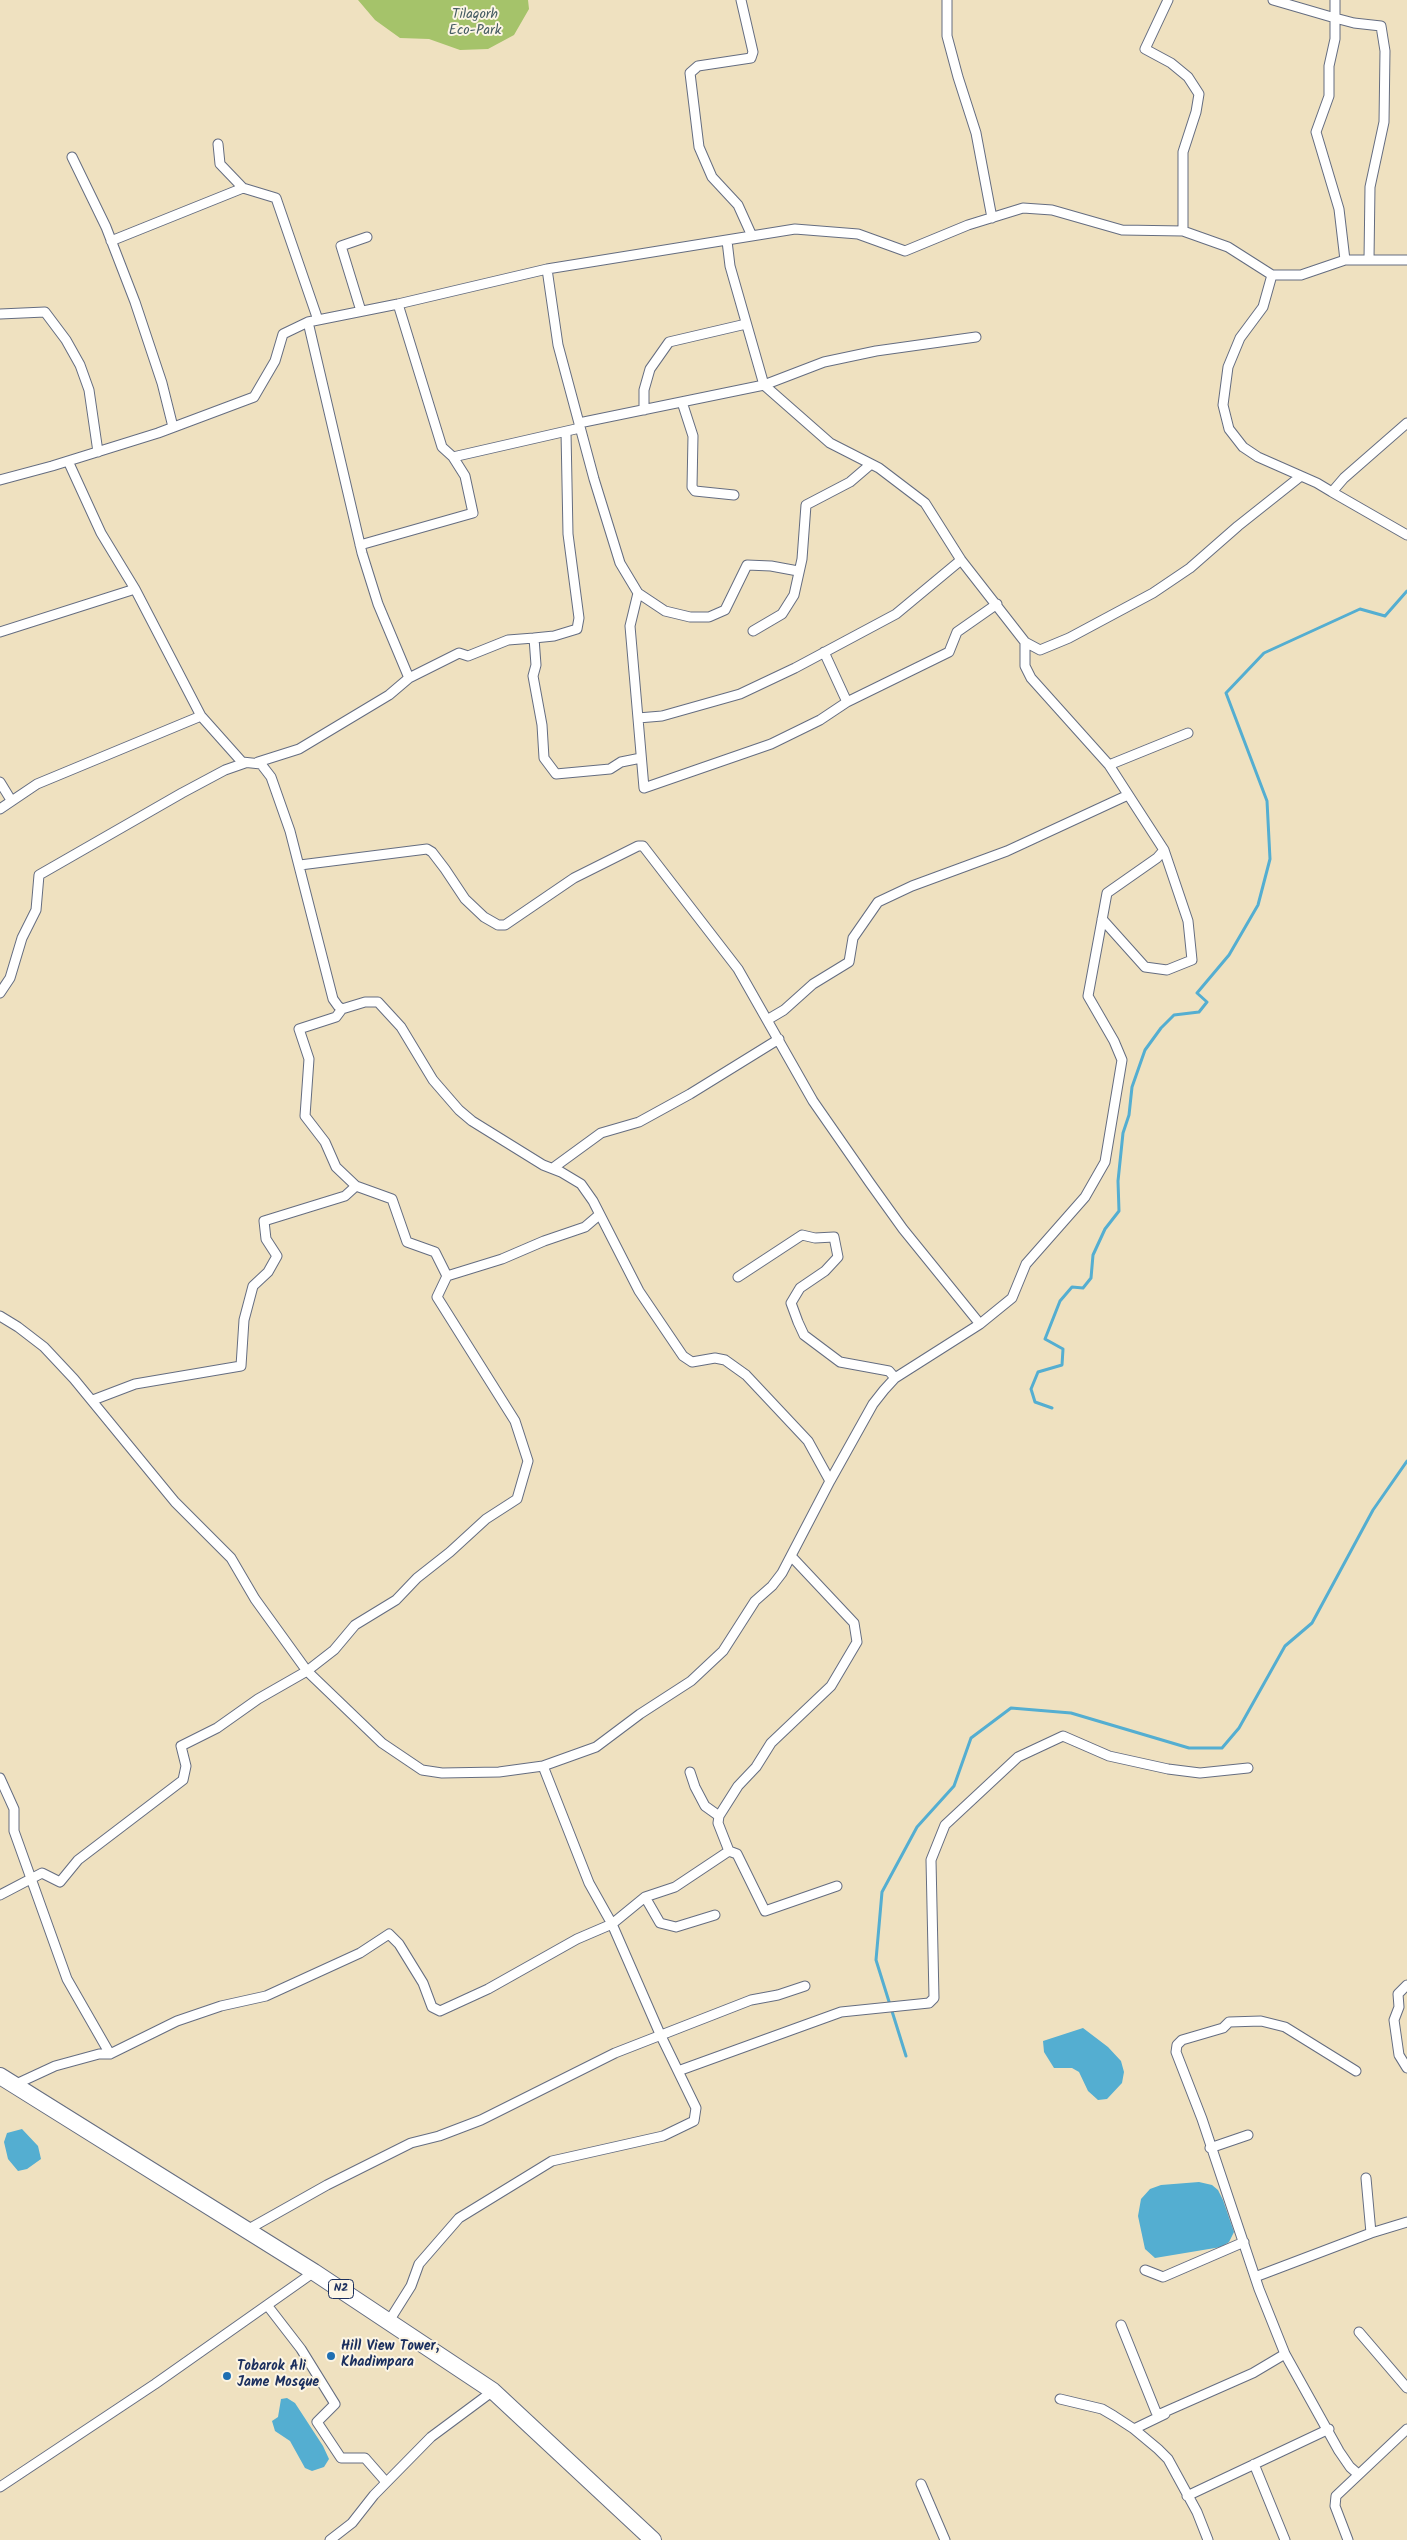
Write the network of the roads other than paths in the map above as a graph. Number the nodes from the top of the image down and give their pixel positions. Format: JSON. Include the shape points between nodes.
{"nodes":[{"id":1,"x":741,"y":0,"type":"edge"},
{"id":2,"x":947,"y":0,"type":"edge"},
{"id":3,"x":1168,"y":0,"type":"edge"},
{"id":4,"x":1273,"y":0,"type":"edge"},
{"id":5,"x":1335,"y":0,"type":"edge"},
{"id":6,"x":1335,"y":18,"type":"junction"},
{"id":7,"x":218,"y":144,"type":"dead end"},
{"id":8,"x":72,"y":157,"type":"dead end"},
{"id":9,"x":243,"y":188,"type":"junction"},
{"id":10,"x":992,"y":218,"type":"junction"},
{"id":11,"x":1182,"y":231,"type":"junction"},
{"id":12,"x":752,"y":236,"type":"junction"},
{"id":13,"x":367,"y":237,"type":"dead end"},
{"id":14,"x":727,"y":240,"type":"junction"},
{"id":15,"x":111,"y":242,"type":"junction"},
{"id":16,"x":1369,"y":259,"type":"junction"},
{"id":17,"x":1346,"y":260,"type":"junction"},
{"id":18,"x":1407,"y":260,"type":"edge"},
{"id":19,"x":547,"y":269,"type":"junction"},
{"id":20,"x":1272,"y":275,"type":"junction"},
{"id":21,"x":398,"y":304,"type":"junction"},
{"id":22,"x":361,"y":311,"type":"junction"},
{"id":23,"x":0,"y":314,"type":"edge"},
{"id":24,"x":318,"y":320,"type":"junction"},
{"id":25,"x":308,"y":322,"type":"junction"},
{"id":26,"x":746,"y":324,"type":"junction"},
{"id":27,"x":976,"y":336,"type":"dead end"},
{"id":28,"x":764,"y":385,"type":"junction"},
{"id":29,"x":682,"y":402,"type":"junction"},
{"id":30,"x":644,"y":410,"type":"junction"},
{"id":31,"x":1407,"y":423,"type":"edge"},
{"id":32,"x":580,"y":425,"type":"junction"},
{"id":33,"x":173,"y":427,"type":"junction"},
{"id":34,"x":566,"y":432,"type":"junction"},
{"id":35,"x":98,"y":452,"type":"junction"},
{"id":36,"x":453,"y":457,"type":"junction"},
{"id":37,"x":68,"y":461,"type":"junction"},
{"id":38,"x":871,"y":464,"type":"junction"},
{"id":39,"x":1301,"y":476,"type":"junction"},
{"id":40,"x":0,"y":480,"type":"edge"},
{"id":41,"x":1332,"y":492,"type":"junction"},
{"id":42,"x":734,"y":495,"type":"dead end"},
{"id":43,"x":1407,"y":535,"type":"edge"},
{"id":44,"x":360,"y":545,"type":"junction"},
{"id":45,"x":961,"y":560,"type":"junction"},
{"id":46,"x":798,"y":571,"type":"junction"},
{"id":47,"x":135,"y":589,"type":"junction"},
{"id":48,"x":638,"y":594,"type":"junction"},
{"id":49,"x":996,"y":604,"type":"junction"},
{"id":50,"x":0,"y":632,"type":"edge"},
{"id":51,"x":753,"y":632,"type":"dead end"},
{"id":52,"x":534,"y":638,"type":"junction"},
{"id":53,"x":1025,"y":642,"type":"junction"},
{"id":54,"x":824,"y":652,"type":"junction"},
{"id":55,"x":409,"y":678,"type":"junction"},
{"id":56,"x":847,"y":702,"type":"junction"},
{"id":57,"x":201,"y":716,"type":"junction"},
{"id":58,"x":638,"y":718,"type":"junction"},
{"id":59,"x":1188,"y":733,"type":"dead end"},
{"id":60,"x":641,"y":758,"type":"junction"},
{"id":61,"x":258,"y":762,"type":"junction"},
{"id":62,"x":245,"y":763,"type":"junction"},
{"id":63,"x":1109,"y":765,"type":"junction"},
{"id":64,"x":0,"y":782,"type":"edge"},
{"id":65,"x":1128,"y":795,"type":"junction"},
{"id":66,"x":12,"y":800,"type":"junction"},
{"id":67,"x":0,"y":808,"type":"edge"},
{"id":68,"x":1164,"y":850,"type":"junction"},
{"id":69,"x":300,"y":865,"type":"junction"},
{"id":70,"x":1102,"y":919,"type":"junction"},
{"id":71,"x":0,"y":993,"type":"edge"},
{"id":72,"x":342,"y":1009,"type":"junction"},
{"id":73,"x":767,"y":1020,"type":"junction"},
{"id":74,"x":779,"y":1039,"type":"junction"},
{"id":75,"x":553,"y":1168,"type":"junction"},
{"id":76,"x":356,"y":1186,"type":"junction"},
{"id":77,"x":599,"y":1215,"type":"junction"},
{"id":78,"x":447,"y":1276,"type":"junction"},
{"id":79,"x":738,"y":1277,"type":"dead end"},
{"id":80,"x":0,"y":1316,"type":"edge"},
{"id":81,"x":980,"y":1324,"type":"junction"},
{"id":82,"x":895,"y":1378,"type":"junction"},
{"id":83,"x":93,"y":1400,"type":"junction"},
{"id":84,"x":830,"y":1481,"type":"junction"},
{"id":85,"x":791,"y":1556,"type":"junction"},
{"id":86,"x":307,"y":1672,"type":"junction"},
{"id":87,"x":543,"y":1766,"type":"junction"},
{"id":88,"x":1248,"y":1768,"type":"dead end"},
{"id":89,"x":690,"y":1772,"type":"dead end"},
{"id":90,"x":0,"y":1778,"type":"edge"},
{"id":91,"x":719,"y":1816,"type":"junction"},
{"id":92,"x":729,"y":1851,"type":"junction"},
{"id":93,"x":31,"y":1879,"type":"junction"},
{"id":94,"x":837,"y":1886,"type":"dead end"},
{"id":95,"x":0,"y":1895,"type":"edge"},
{"id":96,"x":645,"y":1897,"type":"junction"},
{"id":97,"x":715,"y":1915,"type":"dead end"},
{"id":98,"x":612,"y":1924,"type":"junction"},
{"id":99,"x":1407,"y":1985,"type":"edge"},
{"id":100,"x":805,"y":1986,"type":"dead end"},
{"id":101,"x":660,"y":2034,"type":"junction"},
{"id":102,"x":110,"y":2054,"type":"junction"},
{"id":103,"x":1407,"y":2068,"type":"edge"},
{"id":104,"x":678,"y":2071,"type":"junction"},
{"id":105,"x":1356,"y":2071,"type":"dead end"},
{"id":106,"x":0,"y":2076,"type":"edge"},
{"id":107,"x":14,"y":2085,"type":"junction"},
{"id":108,"x":1248,"y":2135,"type":"dead end"},
{"id":109,"x":1210,"y":2148,"type":"junction"},
{"id":110,"x":1366,"y":2178,"type":"dead end"},
{"id":111,"x":1407,"y":2222,"type":"edge"},
{"id":112,"x":247,"y":2230,"type":"junction"},
{"id":113,"x":1371,"y":2232,"type":"junction"},
{"id":114,"x":1244,"y":2242,"type":"junction"},
{"id":115,"x":1145,"y":2270,"type":"dead end"},
{"id":116,"x":314,"y":2272,"type":"junction"},
{"id":117,"x":1255,"y":2276,"type":"junction"},
{"id":118,"x":267,"y":2305,"type":"junction"},
{"id":119,"x":388,"y":2321,"type":"junction"},
{"id":120,"x":1121,"y":2325,"type":"dead end"},
{"id":121,"x":1359,"y":2332,"type":"dead end"},
{"id":122,"x":1285,"y":2354,"type":"junction"},
{"id":123,"x":1407,"y":2388,"type":"edge"},
{"id":124,"x":493,"y":2391,"type":"junction"},
{"id":125,"x":1060,"y":2399,"type":"dead end"},
{"id":126,"x":1165,"y":2414,"type":"junction"},
{"id":127,"x":1134,"y":2429,"type":"junction"},
{"id":128,"x":1328,"y":2429,"type":"junction"},
{"id":129,"x":1407,"y":2429,"type":"edge"},
{"id":130,"x":1254,"y":2464,"type":"junction"},
{"id":131,"x":1358,"y":2474,"type":"junction"},
{"id":132,"x":386,"y":2482,"type":"junction"},
{"id":133,"x":921,"y":2484,"type":"dead end"},
{"id":134,"x":0,"y":2487,"type":"edge"},
{"id":135,"x":1187,"y":2496,"type":"junction"},
{"id":136,"x":330,"y":2540,"type":"edge"},
{"id":137,"x":653,"y":2540,"type":"edge"},
{"id":138,"x":945,"y":2540,"type":"edge"},
{"id":139,"x":1208,"y":2540,"type":"edge"},
{"id":140,"x":1285,"y":2540,"type":"edge"},
{"id":141,"x":1348,"y":2540,"type":"edge"}],
"edges":[{"from":1,"to":12,"type":"street","via":[[753,52],[750,58],[698,66],[690,73],[700,147],[712,177],[738,205]]},
{"from":2,"to":10,"type":"street","via":[[947,36],[976,133]]},
{"from":3,"to":11,"type":"street","via":[[1145,49],[1188,77],[1199,94],[1183,152]]},
{"from":4,"to":6,"type":"street"},
{"from":5,"to":6,"type":"street"},
{"from":6,"to":16,"type":"street","via":[[1354,24],[1381,26],[1385,51],[1384,122],[1370,186]]},
{"from":6,"to":17,"type":"street","via":[[1329,96],[1316,132],[1339,209]]},
{"from":7,"to":9,"type":"street","via":[[220,164]]},
{"from":8,"to":15,"type":"street"},
{"from":9,"to":15,"type":"street"},
{"from":9,"to":24,"type":"street","via":[[276,198]]},
{"from":10,"to":11,"type":"street","via":[[1023,208],[1052,210],[1122,230]]},
{"from":10,"to":12,"type":"street","via":[[905,251],[849,233],[795,228]]},
{"from":11,"to":20,"type":"street","via":[[1228,247]]},
{"from":12,"to":14,"type":"street"},
{"from":13,"to":22,"type":"street","via":[[341,246]]},
{"from":14,"to":19,"type":"street"},
{"from":14,"to":26,"type":"street","via":[[730,266]]},
{"from":15,"to":33,"type":"street","via":[[138,311]]},
{"from":16,"to":17,"type":"street"},
{"from":16,"to":18,"type":"street"},
{"from":17,"to":20,"type":"street","via":[[1301,275]]},
{"from":19,"to":21,"type":"street"},
{"from":19,"to":32,"type":"street","via":[[558,345]]},
{"from":20,"to":39,"type":"street","via":[[1263,307],[1240,338],[1228,367],[1223,405],[1229,429],[1243,447]]},
{"from":21,"to":22,"type":"street"},
{"from":21,"to":36,"type":"street","via":[[442,447]]},
{"from":22,"to":24,"type":"street"},
{"from":23,"to":35,"type":"street","via":[[45,312],[66,340],[89,390]]},
{"from":24,"to":25,"type":"street"},
{"from":25,"to":33,"type":"street","via":[[283,334],[275,361],[254,397]]},
{"from":25,"to":44,"type":"street"},
{"from":26,"to":28,"type":"street"},
{"from":26,"to":30,"type":"street","via":[[669,342],[650,369],[644,390]]},
{"from":27,"to":28,"type":"street","via":[[923,342],[824,362]]},
{"from":28,"to":29,"type":"street"},
{"from":28,"to":38,"type":"street","via":[[830,443]]},
{"from":29,"to":30,"type":"street"},
{"from":29,"to":42,"type":"street","via":[[693,436],[692,487],[695,491]]},
{"from":30,"to":32,"type":"street"},
{"from":31,"to":41,"type":"street"},
{"from":32,"to":34,"type":"street"},
{"from":32,"to":48,"type":"street","via":[[620,563]]},
{"from":33,"to":35,"type":"street"},
{"from":34,"to":36,"type":"street"},
{"from":34,"to":52,"type":"street","via":[[568,534],[579,618],[577,629]]},
{"from":35,"to":37,"type":"street"},
{"from":36,"to":44,"type":"street","via":[[465,476],[473,513]]},
{"from":37,"to":40,"type":"street"},
{"from":37,"to":47,"type":"street","via":[[101,534]]},
{"from":38,"to":45,"type":"street","via":[[925,503]]},
{"from":38,"to":46,"type":"street","via":[[850,482],[806,505],[802,559]]},
{"from":39,"to":41,"type":"street"},
{"from":39,"to":53,"type":"street","via":[[1190,568],[1153,593],[1040,650]]},
{"from":41,"to":43,"type":"street"},
{"from":44,"to":55,"type":"street","via":[[378,604]]},
{"from":45,"to":49,"type":"street"},
{"from":45,"to":54,"type":"street","via":[[896,614]]},
{"from":46,"to":48,"type":"street","via":[[747,565],[725,610],[709,617],[690,617],[665,611]]},
{"from":46,"to":51,"type":"street","via":[[794,595],[782,614]]},
{"from":47,"to":50,"type":"street"},
{"from":47,"to":57,"type":"street"},
{"from":48,"to":58,"type":"street","via":[[630,626]]},
{"from":49,"to":53,"type":"street"},
{"from":49,"to":56,"type":"street","via":[[956,632],[949,652]]},
{"from":52,"to":55,"type":"street","via":[[508,640],[468,656],[459,653]]},
{"from":52,"to":60,"type":"street","via":[[536,665],[533,676],[544,758],[550,768],[556,774],[584,773],[610,769],[621,762]]},
{"from":53,"to":63,"type":"street","via":[[1026,666],[1031,678]]},
{"from":54,"to":56,"type":"street"},
{"from":54,"to":58,"type":"street","via":[[740,694],[662,716]]},
{"from":55,"to":61,"type":"street","via":[[389,695],[299,749]]},
{"from":56,"to":60,"type":"street","via":[[820,720],[771,744],[644,788]]},
{"from":57,"to":62,"type":"street"},
{"from":57,"to":66,"type":"street","via":[[36,784]]},
{"from":58,"to":60,"type":"street"},
{"from":59,"to":63,"type":"street"},
{"from":61,"to":62,"type":"street"},
{"from":61,"to":69,"type":"street","via":[[271,777]]},
{"from":62,"to":71,"type":"street","via":[[182,793],[39,875],[36,910],[22,938],[10,978]]},
{"from":63,"to":65,"type":"street"},
{"from":64,"to":66,"type":"street"},
{"from":65,"to":68,"type":"street"},
{"from":65,"to":73,"type":"street","via":[[1007,852],[912,886],[878,902],[853,938],[849,962],[813,984],[784,1010]]},
{"from":66,"to":67,"type":"street"},
{"from":68,"to":70,"type":"street","via":[[1107,893]]},
{"from":68,"to":70,"type":"street","via":[[1188,921],[1192,960],[1167,970],[1145,967]]},
{"from":69,"to":72,"type":"street","via":[[333,999]]},
{"from":69,"to":73,"type":"street","via":[[427,849],[465,899],[498,926],[505,925],[574,878],[643,846],[738,969]]},
{"from":70,"to":81,"type":"street","via":[[1088,996],[1122,1060],[1105,1162],[1085,1197],[1026,1264],[1012,1298]]},
{"from":72,"to":75,"type":"street","via":[[378,1002],[402,1027],[433,1080],[459,1110],[543,1165]]},
{"from":72,"to":76,"type":"street","via":[[336,1017],[299,1029],[309,1058],[305,1116],[325,1142],[336,1167]]},
{"from":73,"to":74,"type":"street"},
{"from":74,"to":75,"type":"street","via":[[639,1122],[601,1132]]},
{"from":74,"to":81,"type":"street","via":[[813,1101],[870,1183]]},
{"from":75,"to":77,"type":"street","via":[[581,1184]]},
{"from":76,"to":78,"type":"street","via":[[392,1200],[407,1242],[435,1252]]},
{"from":76,"to":83,"type":"street","via":[[345,1196],[264,1221],[266,1239],[277,1256],[251,1292],[244,1320],[242,1366],[135,1384]]},
{"from":77,"to":78,"type":"street","via":[[585,1227]]},
{"from":77,"to":84,"type":"street","via":[[639,1291],[683,1356],[692,1362],[715,1358],[725,1360],[746,1375],[808,1441]]},
{"from":78,"to":86,"type":"street","via":[[437,1297],[514,1420],[528,1460],[517,1499],[486,1520],[396,1600],[355,1625],[334,1650]]},
{"from":79,"to":82,"type":"street","via":[[802,1235],[834,1237],[838,1258],[800,1288],[791,1303],[798,1322],[804,1335],[840,1362],[889,1371]]},
{"from":80,"to":83,"type":"street","via":[[44,1347]]},
{"from":81,"to":82,"type":"street"},
{"from":82,"to":84,"type":"street","via":[[873,1404]]},
{"from":83,"to":86,"type":"street","via":[[175,1502],[231,1558]]},
{"from":84,"to":85,"type":"street"},
{"from":85,"to":87,"type":"street","via":[[723,1651],[691,1681],[596,1747]]},
{"from":85,"to":91,"type":"street","via":[[854,1623],[857,1642],[831,1686],[771,1743]]},
{"from":86,"to":87,"type":"street","via":[[382,1742],[422,1770],[499,1772]]},
{"from":86,"to":93,"type":"street","via":[[258,1698],[217,1728],[181,1746],[186,1766],[183,1780],[78,1860],[60,1882],[42,1873]]},
{"from":87,"to":98,"type":"street","via":[[589,1883]]},
{"from":88,"to":104,"type":"street","via":[[1200,1773],[1168,1769],[1109,1756],[1063,1736],[1018,1757],[946,1825],[931,1860],[934,1998],[929,2003],[841,2012]]},
{"from":89,"to":91,"type":"street","via":[[705,1806]]},
{"from":90,"to":93,"type":"street","via":[[14,1809],[14,1831]]},
{"from":91,"to":92,"type":"street","via":[[718,1823]]},
{"from":92,"to":94,"type":"street","via":[[737,1854],[765,1911]]},
{"from":92,"to":96,"type":"street","via":[[675,1886]]},
{"from":93,"to":95,"type":"street"},
{"from":93,"to":102,"type":"street","via":[[67,1979]]},
{"from":96,"to":97,"type":"street","via":[[660,1923],[676,1928]]},
{"from":96,"to":98,"type":"street"},
{"from":98,"to":101,"type":"street"},
{"from":98,"to":102,"type":"street","via":[[440,2011],[432,2007],[423,1982],[388,1934],[360,1953],[266,1996],[221,2006],[177,2021]]},
{"from":99,"to":103,"type":"street","via":[[1398,1994],[1399,2007],[1394,2020],[1399,2055]]},
{"from":100,"to":101,"type":"street","via":[[751,2000]]},
{"from":101,"to":104,"type":"street"},
{"from":101,"to":112,"type":"street","via":[[586,2066],[481,2120],[411,2143]]},
{"from":102,"to":107,"type":"street","via":[[98,2054],[55,2066]]},
{"from":104,"to":119,"type":"street","via":[[696,2108],[694,2121],[663,2136],[552,2161],[459,2218],[419,2264],[411,2286]]},
{"from":105,"to":109,"type":"street","via":[[1285,2027],[1261,2020],[1229,2022],[1223,2028],[1182,2040],[1176,2052]]},
{"from":106,"to":107,"type":"highway","number":"N2"},
{"from":107,"to":112,"type":"highway","number":"N2"},
{"from":108,"to":109,"type":"street"},
{"from":109,"to":114,"type":"street"},
{"from":110,"to":113,"type":"street"},
{"from":111,"to":113,"type":"street"},
{"from":112,"to":116,"type":"highway","number":"N2"},
{"from":113,"to":117,"type":"street"},
{"from":114,"to":115,"type":"street","via":[[1163,2277]]},
{"from":114,"to":117,"type":"street"},
{"from":116,"to":118,"type":"street"},
{"from":116,"to":119,"type":"highway","number":"N2"},
{"from":117,"to":122,"type":"street"},
{"from":118,"to":132,"type":"street","via":[[301,2349],[336,2404],[317,2422],[341,2458],[365,2458]]},
{"from":118,"to":134,"type":"street"},
{"from":119,"to":124,"type":"highway","number":"N2"},
{"from":120,"to":126,"type":"street","via":[[1156,2412]]},
{"from":121,"to":123,"type":"street"},
{"from":122,"to":126,"type":"street","via":[[1253,2373]]},
{"from":122,"to":128,"type":"street"},
{"from":124,"to":132,"type":"street","via":[[431,2437]]},
{"from":124,"to":137,"type":"highway","number":"N2"},
{"from":125,"to":127,"type":"street","via":[[1102,2409]]},
{"from":126,"to":127,"type":"street"},
{"from":127,"to":135,"type":"street","via":[[1168,2459]]},
{"from":128,"to":130,"type":"street"},
{"from":128,"to":131,"type":"street","via":[[1339,2451]]},
{"from":129,"to":131,"type":"street"},
{"from":130,"to":135,"type":"street"},
{"from":130,"to":140,"type":"street"},
{"from":131,"to":141,"type":"street","via":[[1336,2496],[1335,2506]]},
{"from":132,"to":136,"type":"street","via":[[352,2523]]},
{"from":133,"to":138,"type":"street"},
{"from":135,"to":139,"type":"street"}]}
